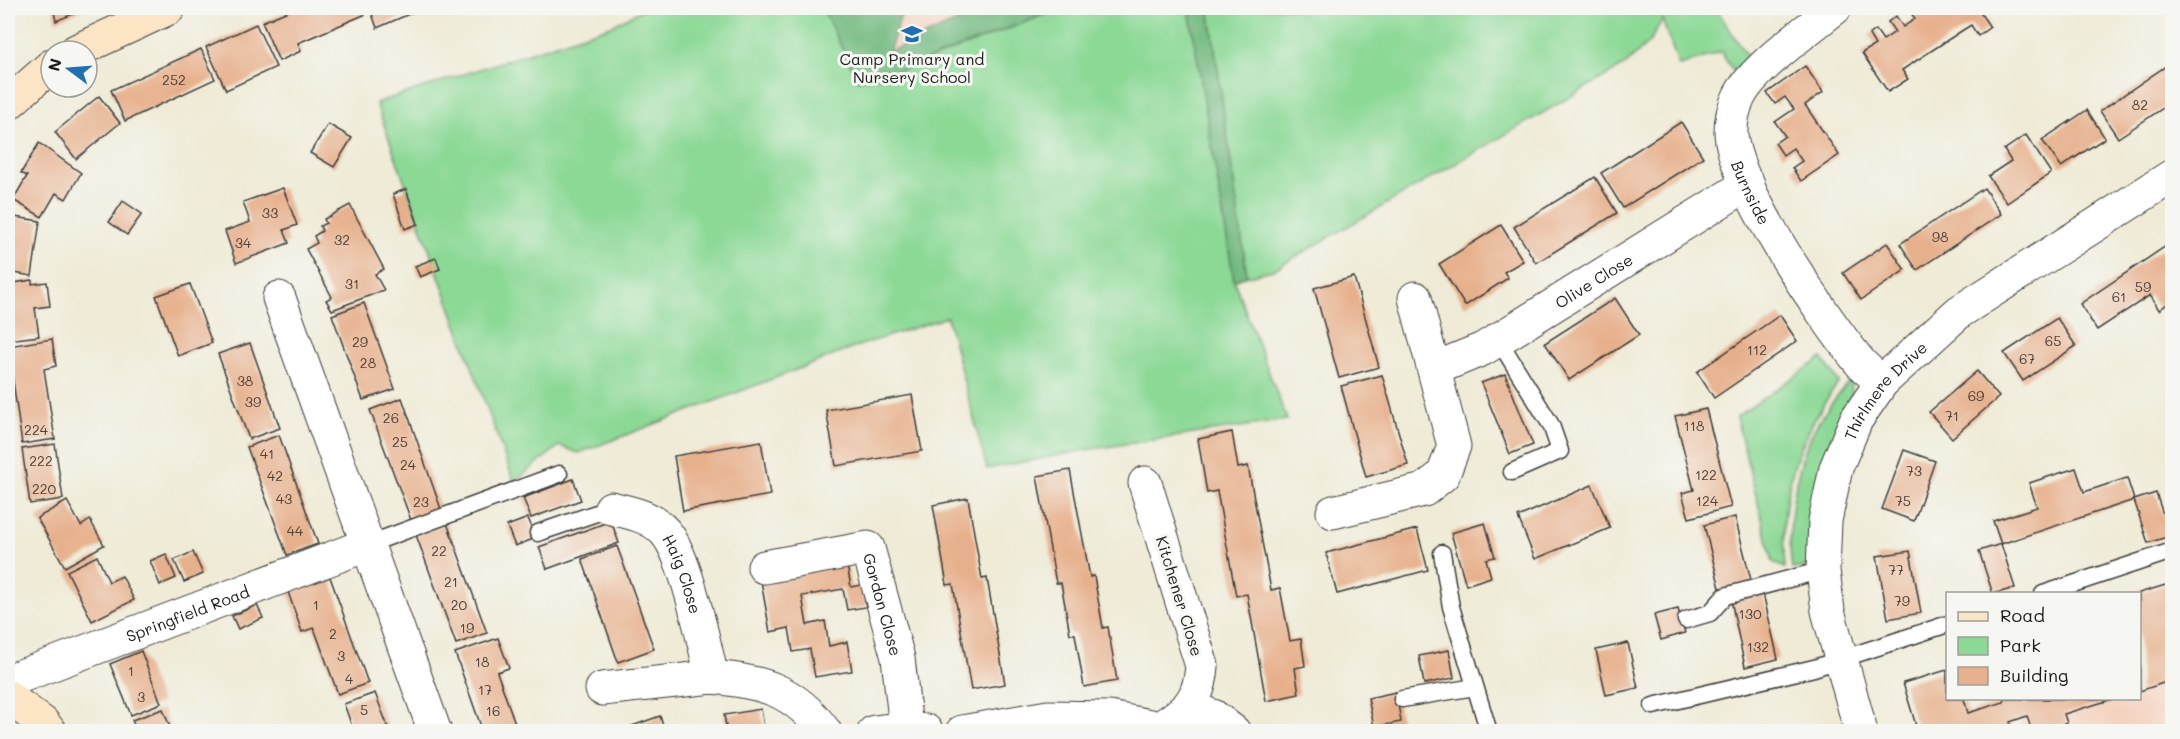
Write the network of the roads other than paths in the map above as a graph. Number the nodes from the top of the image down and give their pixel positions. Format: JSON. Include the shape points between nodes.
{"nodes":[{"id":1,"x":169,"y":8,"type":"edge"},
{"id":2,"x":1835,"y":8,"type":"edge"},
{"id":3,"x":99,"y":40,"type":"edge"},
{"id":4,"x":39,"y":77,"type":"edge"},
{"id":5,"x":8,"y":104,"type":"edge"},
{"id":6,"x":2172,"y":176,"type":"edge"},
{"id":7,"x":1748,"y":184,"type":"junction"},
{"id":8,"x":279,"y":298,"type":"dead end"},
{"id":9,"x":1415,"y":298,"type":"dead end"},
{"id":10,"x":1498,"y":339,"type":"junction"},
{"id":11,"x":1434,"y":369,"type":"junction"},
{"id":12,"x":1882,"y":382,"type":"junction"},
{"id":13,"x":1512,"y":472,"type":"dead end"},
{"id":14,"x":559,"y":474,"type":"dead end"},
{"id":15,"x":1145,"y":483,"type":"dead end"},
{"id":16,"x":611,"y":508,"type":"joint"},
{"id":17,"x":1333,"y":512,"type":"dead end"},
{"id":18,"x":538,"y":533,"type":"dead end"},
{"id":19,"x":369,"y":544,"type":"junction"},
{"id":20,"x":2172,"y":551,"type":"edge"},
{"id":21,"x":1442,"y":553,"type":"dead end"},
{"id":22,"x":764,"y":567,"type":"dead end"},
{"id":23,"x":1823,"y":570,"type":"junction"},
{"id":24,"x":2049,"y":592,"type":"edge"},
{"id":25,"x":1686,"y":620,"type":"dead end"},
{"id":26,"x":1946,"y":624,"type":"edge"},
{"id":27,"x":1841,"y":659,"type":"junction"},
{"id":28,"x":712,"y":677,"type":"junction"},
{"id":29,"x":8,"y":681,"type":"edge"},
{"id":30,"x":1475,"y":687,"type":"junction"},
{"id":31,"x":602,"y":689,"type":"dead end"},
{"id":32,"x":8,"y":697,"type":"edge"},
{"id":33,"x":1402,"y":699,"type":"dead end"},
{"id":34,"x":1653,"y":706,"type":"dead end"},
{"id":35,"x":1190,"y":708,"type":"junction"},
{"id":36,"x":917,"y":730,"type":"edge"},
{"id":37,"x":1161,"y":730,"type":"edge"},
{"id":38,"x":50,"y":732,"type":"edge"},
{"id":39,"x":435,"y":732,"type":"edge"},
{"id":40,"x":825,"y":732,"type":"edge"},
{"id":41,"x":874,"y":732,"type":"edge"},
{"id":42,"x":962,"y":732,"type":"edge"},
{"id":43,"x":1234,"y":732,"type":"edge"},
{"id":44,"x":1488,"y":732,"type":"edge"},
{"id":45,"x":1861,"y":732,"type":"edge"}],
"edges":[{"from":1,"to":3,"type":"street"},
{"from":2,"to":7,"type":"street","name":"Burnside","via":[[1749,80],[1739,97],[1731,134]]},
{"from":4,"to":5,"type":"street"},
{"from":6,"to":12,"type":"street","name":"Thirlmere Drive","via":[[1959,312]]},
{"from":7,"to":10,"type":"street","name":"Olive Close"},
{"from":7,"to":12,"type":"street","name":"Burnside","via":[[1771,233],[1843,340],[1860,363]]},
{"from":8,"to":19,"type":"street"},
{"from":9,"to":11,"type":"street"},
{"from":10,"to":11,"type":"street","name":"Olive Close"},
{"from":10,"to":13,"type":"lane","via":[[1551,425],[1560,452]]},
{"from":11,"to":17,"type":"street","via":[[1454,446],[1443,475],[1424,490]]},
{"from":12,"to":23,"type":"street","name":"Thirlmere Drive","via":[[1856,420],[1836,468],[1825,521]]},
{"from":14,"to":19,"type":"lane"},
{"from":15,"to":35,"type":"street","name":"Kitchener Close","via":[[1202,666],[1200,687]]},
{"from":16,"to":18,"type":"lane"},
{"from":16,"to":28,"type":"street","name":"Haig Close","via":[[642,515],[665,532],[674,546]]},
{"from":19,"to":29,"type":"street","name":"Springfield Road"},
{"from":19,"to":39,"type":"street"},
{"from":20,"to":24,"type":"lane"},
{"from":21,"to":30,"type":"lane","via":[[1451,607]]},
{"from":22,"to":36,"type":"street","name":"Gordon Close","via":[[867,548]]},
{"from":23,"to":25,"type":"lane","via":[[1725,596],[1710,613]]},
{"from":23,"to":27,"type":"street","name":"Thirlmere Drive","via":[[1828,611]]},
{"from":26,"to":27,"type":"lane"},
{"from":27,"to":34,"type":"lane"},
{"from":27,"to":45,"type":"street","name":"Thirlmere Drive"},
{"from":28,"to":31,"type":"street"},
{"from":28,"to":40,"type":"street","via":[[767,685],[810,711]]},
{"from":30,"to":33,"type":"lane"},
{"from":30,"to":44,"type":"lane"},
{"from":32,"to":38,"type":"street"},
{"from":35,"to":37,"type":"street"},
{"from":35,"to":43,"type":"street","via":[[1213,716]]},
{"from":36,"to":41,"type":"street"},
{"from":37,"to":42,"type":"street","via":[[1109,717],[1048,717]]}]}
